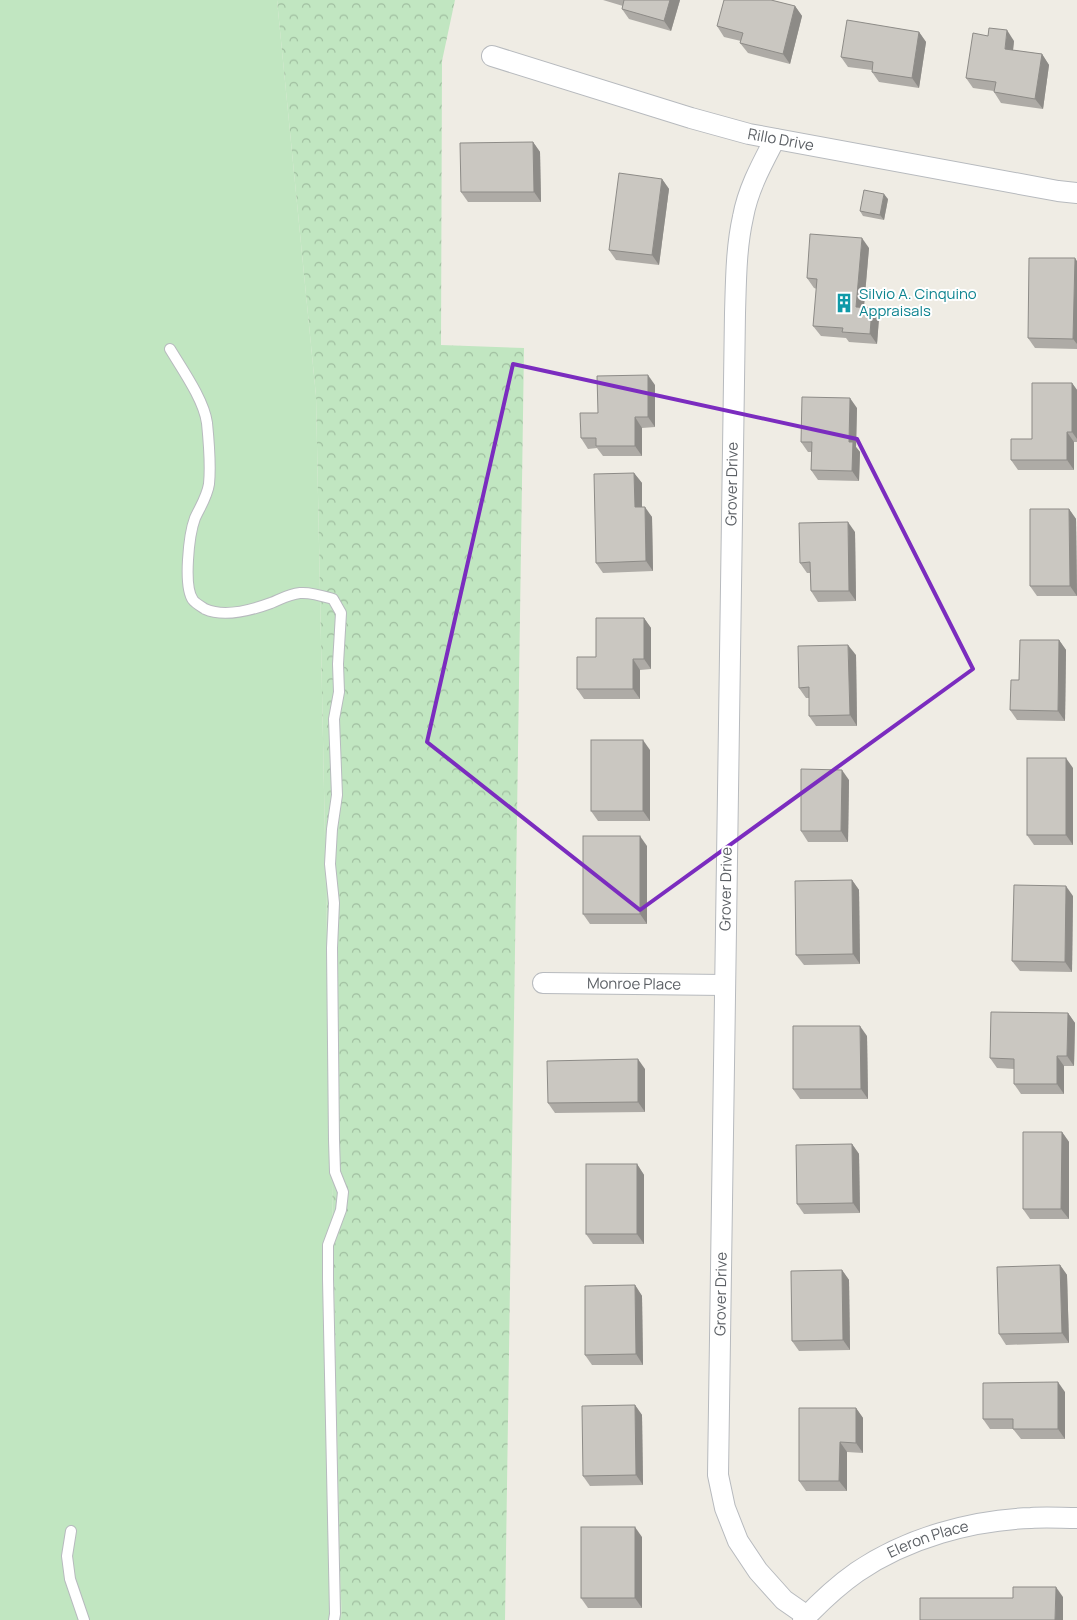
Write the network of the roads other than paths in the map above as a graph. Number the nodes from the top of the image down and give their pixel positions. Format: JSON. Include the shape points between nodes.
{"nodes":[{"id":1,"x":492,"y":56,"type":"dead end"},
{"id":2,"x":775,"y":139,"type":"junction"},
{"id":3,"x":1077,"y":193,"type":"edge"},
{"id":4,"x":170,"y":349,"type":"dead end"},
{"id":5,"x":543,"y":983,"type":"dead end"},
{"id":6,"x":725,"y":985,"type":"junction"},
{"id":7,"x":1077,"y":1518,"type":"edge"},
{"id":8,"x":71,"y":1531,"type":"dead end"},
{"id":9,"x":805,"y":1618,"type":"edge"},
{"id":10,"x":84,"y":1620,"type":"edge"},
{"id":11,"x":334,"y":1620,"type":"edge"}],
"edges":[{"from":1,"to":2,"type":"street","name":"Rillo Drive","via":[[691,118]]},
{"from":2,"to":3,"type":"street","name":"Rillo Drive"},
{"from":2,"to":6,"type":"street","name":"Grover Drive","via":[[755,178],[743,216],[737,256]]},
{"from":4,"to":11,"type":"lane","via":[[203,407],[210,452],[209,485],[189,537],[188,587],[193,601],[220,613],[237,612],[301,593],[315,594],[333,599],[342,613],[334,719],[337,795],[330,864],[334,903],[335,1172],[343,1192],[341,1210],[328,1245]]},
{"from":5,"to":6,"type":"street","name":"Monroe Place"},
{"from":6,"to":9,"type":"street","name":"Grover Drive","via":[[718,1475],[725,1508],[738,1541],[758,1571]]},
{"from":7,"to":9,"type":"street","name":"Eleron Place","via":[[982,1523],[937,1534],[895,1550],[858,1571]]},
{"from":8,"to":10,"type":"lane","via":[[67,1556],[70,1579]]}]}
